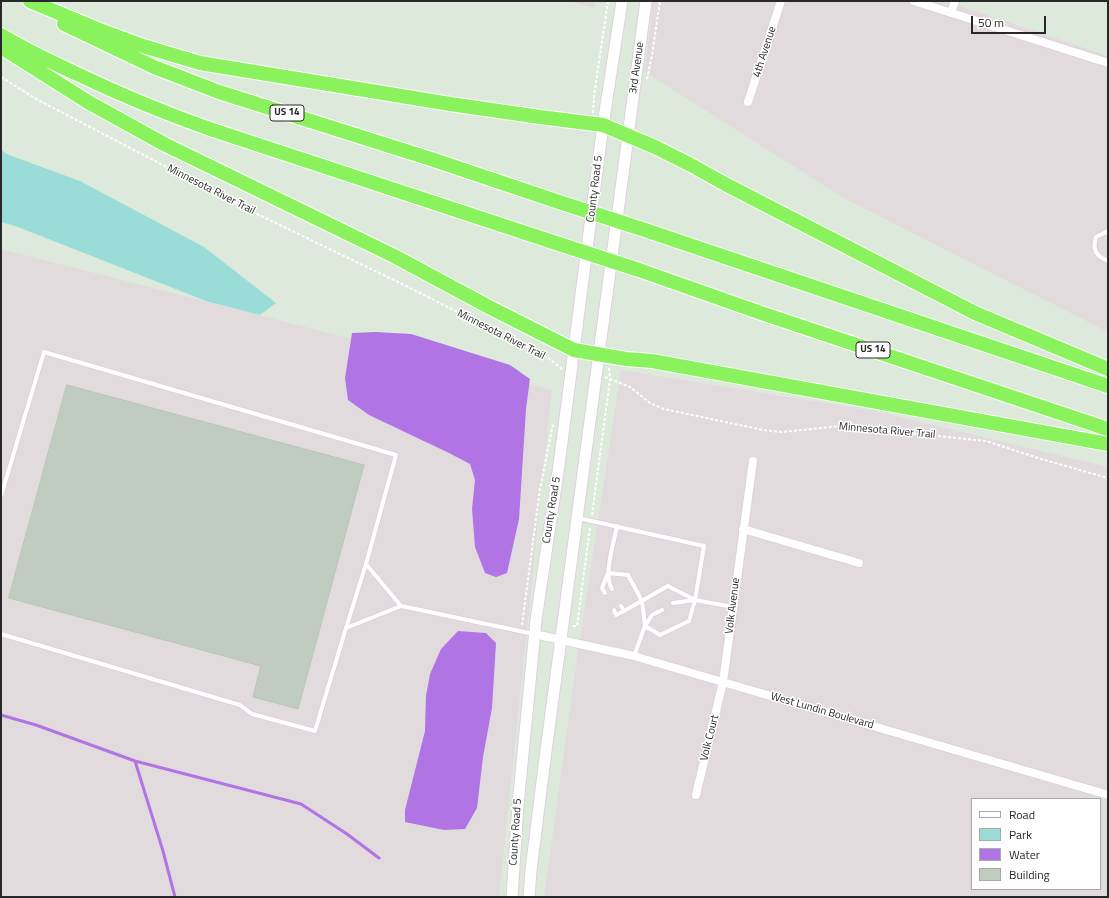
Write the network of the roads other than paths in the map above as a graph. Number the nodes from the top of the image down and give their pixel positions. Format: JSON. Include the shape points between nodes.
{"nodes":[{"id":1,"x":21,"y":1,"type":"edge"},
{"id":2,"x":30,"y":1,"type":"edge"},
{"id":3,"x":622,"y":1,"type":"edge"},
{"id":4,"x":646,"y":1,"type":"edge"},
{"id":5,"x":781,"y":1,"type":"edge"},
{"id":6,"x":914,"y":1,"type":"edge"},
{"id":7,"x":955,"y":1,"type":"edge"},
{"id":8,"x":951,"y":14,"type":"junction"},
{"id":9,"x":1,"y":35,"type":"edge"},
{"id":10,"x":1,"y":47,"type":"edge"},
{"id":11,"x":1108,"y":63,"type":"edge"},
{"id":12,"x":748,"y":102,"type":"dead end"},
{"id":13,"x":603,"y":125,"type":"junction"},
{"id":14,"x":628,"y":136,"type":"junction"},
{"id":15,"x":1108,"y":231,"type":"edge"},
{"id":16,"x":1108,"y":261,"type":"edge"},
{"id":17,"x":574,"y":350,"type":"junction"},
{"id":18,"x":599,"y":354,"type":"junction"},
{"id":19,"x":1108,"y":369,"type":"edge"},
{"id":20,"x":1108,"y":386,"type":"edge"},
{"id":21,"x":1108,"y":429,"type":"edge"},
{"id":22,"x":1108,"y":444,"type":"edge"},
{"id":23,"x":753,"y":461,"type":"dead end"},
{"id":24,"x":1,"y":496,"type":"edge"},
{"id":25,"x":578,"y":518,"type":"junction"},
{"id":26,"x":617,"y":526,"type":"junction"},
{"id":27,"x":743,"y":529,"type":"junction"},
{"id":28,"x":859,"y":563,"type":"dead end"},
{"id":29,"x":366,"y":564,"type":"junction"},
{"id":30,"x":608,"y":573,"type":"junction"},
{"id":31,"x":612,"y":589,"type":"dead end"},
{"id":32,"x":604,"y":593,"type":"dead end"},
{"id":33,"x":695,"y":600,"type":"junction"},
{"id":34,"x":642,"y":601,"type":"junction"},
{"id":35,"x":673,"y":603,"type":"dead end"},
{"id":36,"x":401,"y":606,"type":"junction"},
{"id":37,"x":621,"y":606,"type":"dead end"},
{"id":38,"x":733,"y":608,"type":"junction"},
{"id":39,"x":614,"y":610,"type":"dead end"},
{"id":40,"x":662,"y":610,"type":"dead end"},
{"id":41,"x":624,"y":611,"type":"junction"},
{"id":42,"x":645,"y":626,"type":"junction"},
{"id":43,"x":346,"y":628,"type":"junction"},
{"id":44,"x":1,"y":634,"type":"edge"},
{"id":45,"x":534,"y":634,"type":"junction"},
{"id":46,"x":561,"y":639,"type":"junction"},
{"id":47,"x":634,"y":656,"type":"junction"},
{"id":48,"x":724,"y":682,"type":"junction"},
{"id":49,"x":696,"y":795,"type":"dead end"},
{"id":50,"x":1108,"y":795,"type":"edge"},
{"id":51,"x":512,"y":897,"type":"edge"},
{"id":52,"x":529,"y":897,"type":"edge"}],
"edges":[{"from":1,"to":20,"type":"highway","number":"US 14","bridge":true,"via":[[119,51],[212,89],[434,160]]},
{"from":2,"to":13,"type":"highway","via":[[137,44],[200,64]]},
{"from":3,"to":13,"type":"street"},
{"from":4,"to":14,"type":"street","name":"3rd Avenue"},
{"from":5,"to":12,"type":"street","name":"4th Avenue"},
{"from":6,"to":8,"type":"street"},
{"from":7,"to":8,"type":"street"},
{"from":8,"to":11,"type":"street"},
{"from":9,"to":21,"type":"highway","number":"US 14","bridge":true,"via":[[23,49],[122,95],[210,129],[639,270]]},
{"from":10,"to":17,"type":"highway","via":[[88,102],[164,144],[394,256]]},
{"from":13,"to":14,"type":"highway"},
{"from":13,"to":17,"type":"street","name":"County Road 5"},
{"from":14,"to":18,"type":"street","name":"County Road 5"},
{"from":14,"to":19,"type":"highway","via":[[691,165],[975,313]]},
{"from":15,"to":16,"type":"lane","via":[[1096,237],[1094,246],[1097,254]]},
{"from":17,"to":18,"type":"highway"},
{"from":17,"to":45,"type":"street","name":"County Road 5"},
{"from":18,"to":22,"type":"highway","via":[[652,361]]},
{"from":18,"to":25,"type":"street","name":"County Road 5"},
{"from":23,"to":27,"type":"street","name":"Volk Avenue"},
{"from":24,"to":29,"type":"lane","via":[[44,352],[396,455]]},
{"from":25,"to":26,"type":"lane"},
{"from":25,"to":46,"type":"street","name":"County Road 5"},
{"from":26,"to":30,"type":"lane"},
{"from":26,"to":33,"type":"lane","via":[[704,546]]},
{"from":27,"to":28,"type":"street"},
{"from":27,"to":38,"type":"street","name":"Volk Avenue"},
{"from":29,"to":36,"type":"lane"},
{"from":29,"to":43,"type":"lane"},
{"from":30,"to":31,"type":"lane"},
{"from":30,"to":32,"type":"lane","via":[[602,588]]},
{"from":30,"to":34,"type":"lane","via":[[628,576]]},
{"from":33,"to":34,"type":"lane","via":[[668,586]]},
{"from":33,"to":35,"type":"lane"},
{"from":33,"to":38,"type":"lane"},
{"from":33,"to":42,"type":"lane","via":[[689,621],[660,635]]},
{"from":34,"to":41,"type":"lane"},
{"from":34,"to":42,"type":"lane"},
{"from":36,"to":43,"type":"lane"},
{"from":36,"to":45,"type":"lane"},
{"from":37,"to":41,"type":"lane"},
{"from":38,"to":48,"type":"street","name":"Volk Avenue"},
{"from":39,"to":41,"type":"lane","via":[[616,615]]},
{"from":40,"to":42,"type":"lane","via":[[652,615]]},
{"from":42,"to":47,"type":"lane"},
{"from":43,"to":44,"type":"lane","via":[[316,731],[252,714],[240,705]]},
{"from":45,"to":46,"type":"street","name":"West Lundin Boulevard"},
{"from":45,"to":51,"type":"street","name":"County Road 5"},
{"from":46,"to":47,"type":"street","name":"West Lundin Boulevard"},
{"from":46,"to":52,"type":"street","name":"County Road 5"},
{"from":47,"to":48,"type":"street","name":"West Lundin Boulevard"},
{"from":48,"to":49,"type":"street","name":"Volk Court"},
{"from":48,"to":50,"type":"street","name":"West Lundin Boulevard"}]}
